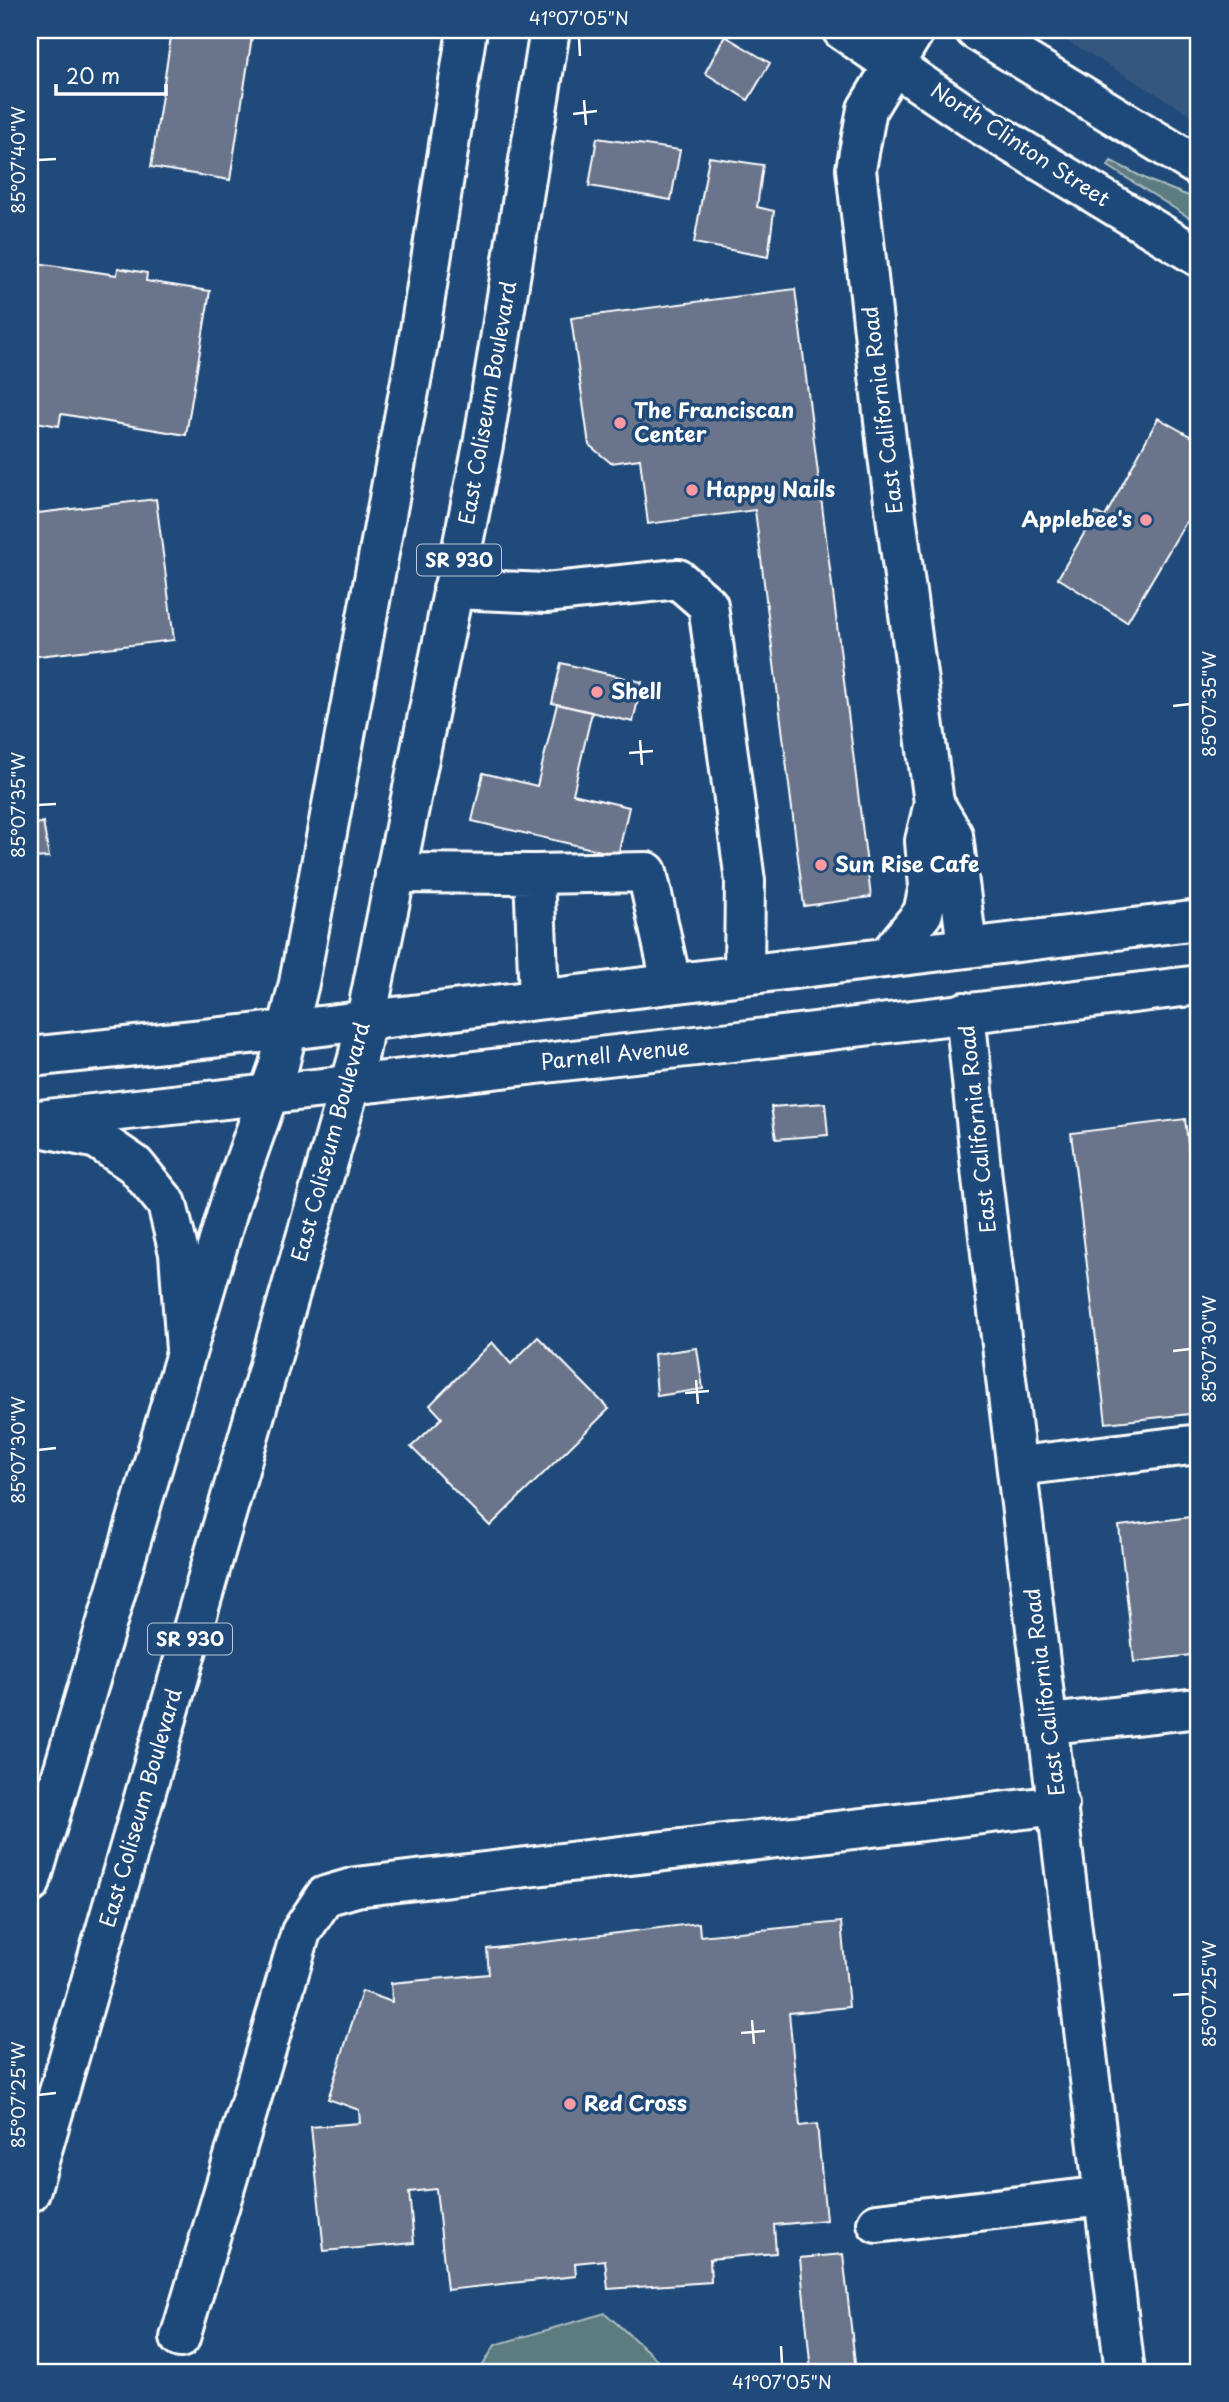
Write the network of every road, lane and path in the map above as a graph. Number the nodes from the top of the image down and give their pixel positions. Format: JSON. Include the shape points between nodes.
{"nodes":[{"id":1,"x":467,"y":30,"type":"edge"},
{"id":2,"x":550,"y":30,"type":"edge"},
{"id":3,"x":842,"y":30,"type":"edge"},
{"id":4,"x":915,"y":30,"type":"edge"},
{"id":5,"x":975,"y":30,"type":"edge"},
{"id":6,"x":895,"y":63,"type":"junction"},
{"id":7,"x":1199,"y":167,"type":"edge"},
{"id":8,"x":1199,"y":257,"type":"edge"},
{"id":9,"x":453,"y":589,"type":"junction"},
{"id":10,"x":934,"y":803,"type":"junction"},
{"id":11,"x":395,"y":873,"type":"junction"},
{"id":12,"x":534,"y":874,"type":"junction"},
{"id":13,"x":1199,"y":920,"type":"edge"},
{"id":14,"x":967,"y":947,"type":"junction"},
{"id":15,"x":888,"y":956,"type":"junction"},
{"id":16,"x":744,"y":974,"type":"junction"},
{"id":17,"x":671,"y":982,"type":"junction"},
{"id":18,"x":1199,"y":985,"type":"edge"},
{"id":19,"x":539,"y":998,"type":"junction"},
{"id":20,"x":965,"y":1012,"type":"junction"},
{"id":21,"x":365,"y":1019,"type":"junction"},
{"id":22,"x":288,"y":1030,"type":"junction"},
{"id":23,"x":30,"y":1058,"type":"edge"},
{"id":24,"x":349,"y":1086,"type":"junction"},
{"id":25,"x":268,"y":1097,"type":"junction"},
{"id":26,"x":30,"y":1123,"type":"edge"},
{"id":27,"x":186,"y":1356,"type":"junction"},
{"id":28,"x":1199,"y":1444,"type":"edge"},
{"id":29,"x":1019,"y":1466,"type":"junction"},
{"id":30,"x":1199,"y":1707,"type":"edge"},
{"id":31,"x":1049,"y":1724,"type":"junction"},
{"id":32,"x":1059,"y":1805,"type":"junction"},
{"id":33,"x":30,"y":1884,"type":"edge"},
{"id":34,"x":30,"y":2192,"type":"edge"},
{"id":35,"x":1104,"y":2196,"type":"junction"},
{"id":36,"x":877,"y":2223,"type":"dead end"},
{"id":37,"x":180,"y":2338,"type":"dead end"},
{"id":38,"x":1125,"y":2372,"type":"edge"}],
"edges":[{"from":1,"to":22,"type":"main road","via":[[379,559]]},
{"from":2,"to":9,"type":"main road","name":"East Coliseum Boulevard","number":"SR 930","via":[[483,445]]},
{"from":3,"to":6,"type":"main road","name":"North Clinton Street"},
{"from":4,"to":6,"type":"main road","name":"East California Road"},
{"from":5,"to":7,"type":"main road"},
{"from":6,"to":8,"type":"main road","name":"North Clinton Street","via":[[983,126]]},
{"from":6,"to":10,"type":"main road","name":"East California Road","via":[[867,109],[856,169]]},
{"from":9,"to":11,"type":"main road","name":"East Coliseum Boulevard","number":"SR 930"},
{"from":9,"to":16,"type":"main road","via":[[546,593],[678,579],[708,605],[745,881]]},
{"from":10,"to":14,"type":"main road","name":"East California Road","via":[[953,835]]},
{"from":10,"to":15,"type":"main road","name":"East California Road","via":[[925,841],[929,886],[923,913]]},
{"from":11,"to":12,"type":"main road"},
{"from":11,"to":21,"type":"main road","name":"East Coliseum Boulevard","number":"SR 930"},
{"from":12,"to":17,"type":"main road","via":[[647,872]]},
{"from":12,"to":19,"type":"main road"},
{"from":13,"to":14,"type":"main road"},
{"from":14,"to":15,"type":"main road"},
{"from":15,"to":16,"type":"main road"},
{"from":16,"to":17,"type":"main road"},
{"from":17,"to":19,"type":"main road"},
{"from":18,"to":20,"type":"main road","name":"Parnell Avenue"},
{"from":19,"to":21,"type":"main road"},
{"from":20,"to":24,"type":"main road","name":"Parnell Avenue"},
{"from":20,"to":29,"type":"main road","name":"East California Road"},
{"from":21,"to":22,"type":"main road"},
{"from":21,"to":24,"type":"main road","name":"East Coliseum Boulevard","number":"SR 930"},
{"from":22,"to":23,"type":"main road"},
{"from":22,"to":25,"type":"main road"},
{"from":24,"to":25,"type":"main road","name":"Parnell Avenue"},
{"from":24,"to":34,"type":"main road","name":"East Coliseum Boulevard","number":"SR 930"},
{"from":25,"to":26,"type":"main road","name":"Parnell Avenue"},
{"from":25,"to":27,"type":"main road","via":[[231,1200]]},
{"from":26,"to":27,"type":"main road","via":[[97,1139],[135,1165],[167,1204],[179,1253]]},
{"from":27,"to":33,"type":"main road"},
{"from":28,"to":29,"type":"main road"},
{"from":29,"to":31,"type":"main road","name":"East California Road"},
{"from":30,"to":31,"type":"main road"},
{"from":31,"to":32,"type":"main road","name":"East California Road"},
{"from":32,"to":35,"type":"main road","name":"East California Road"},
{"from":32,"to":37,"type":"main road","via":[[356,1887],[325,1896],[301,1932]]},
{"from":35,"to":36,"type":"main road"},
{"from":35,"to":38,"type":"main road","name":"East California Road"}]}
